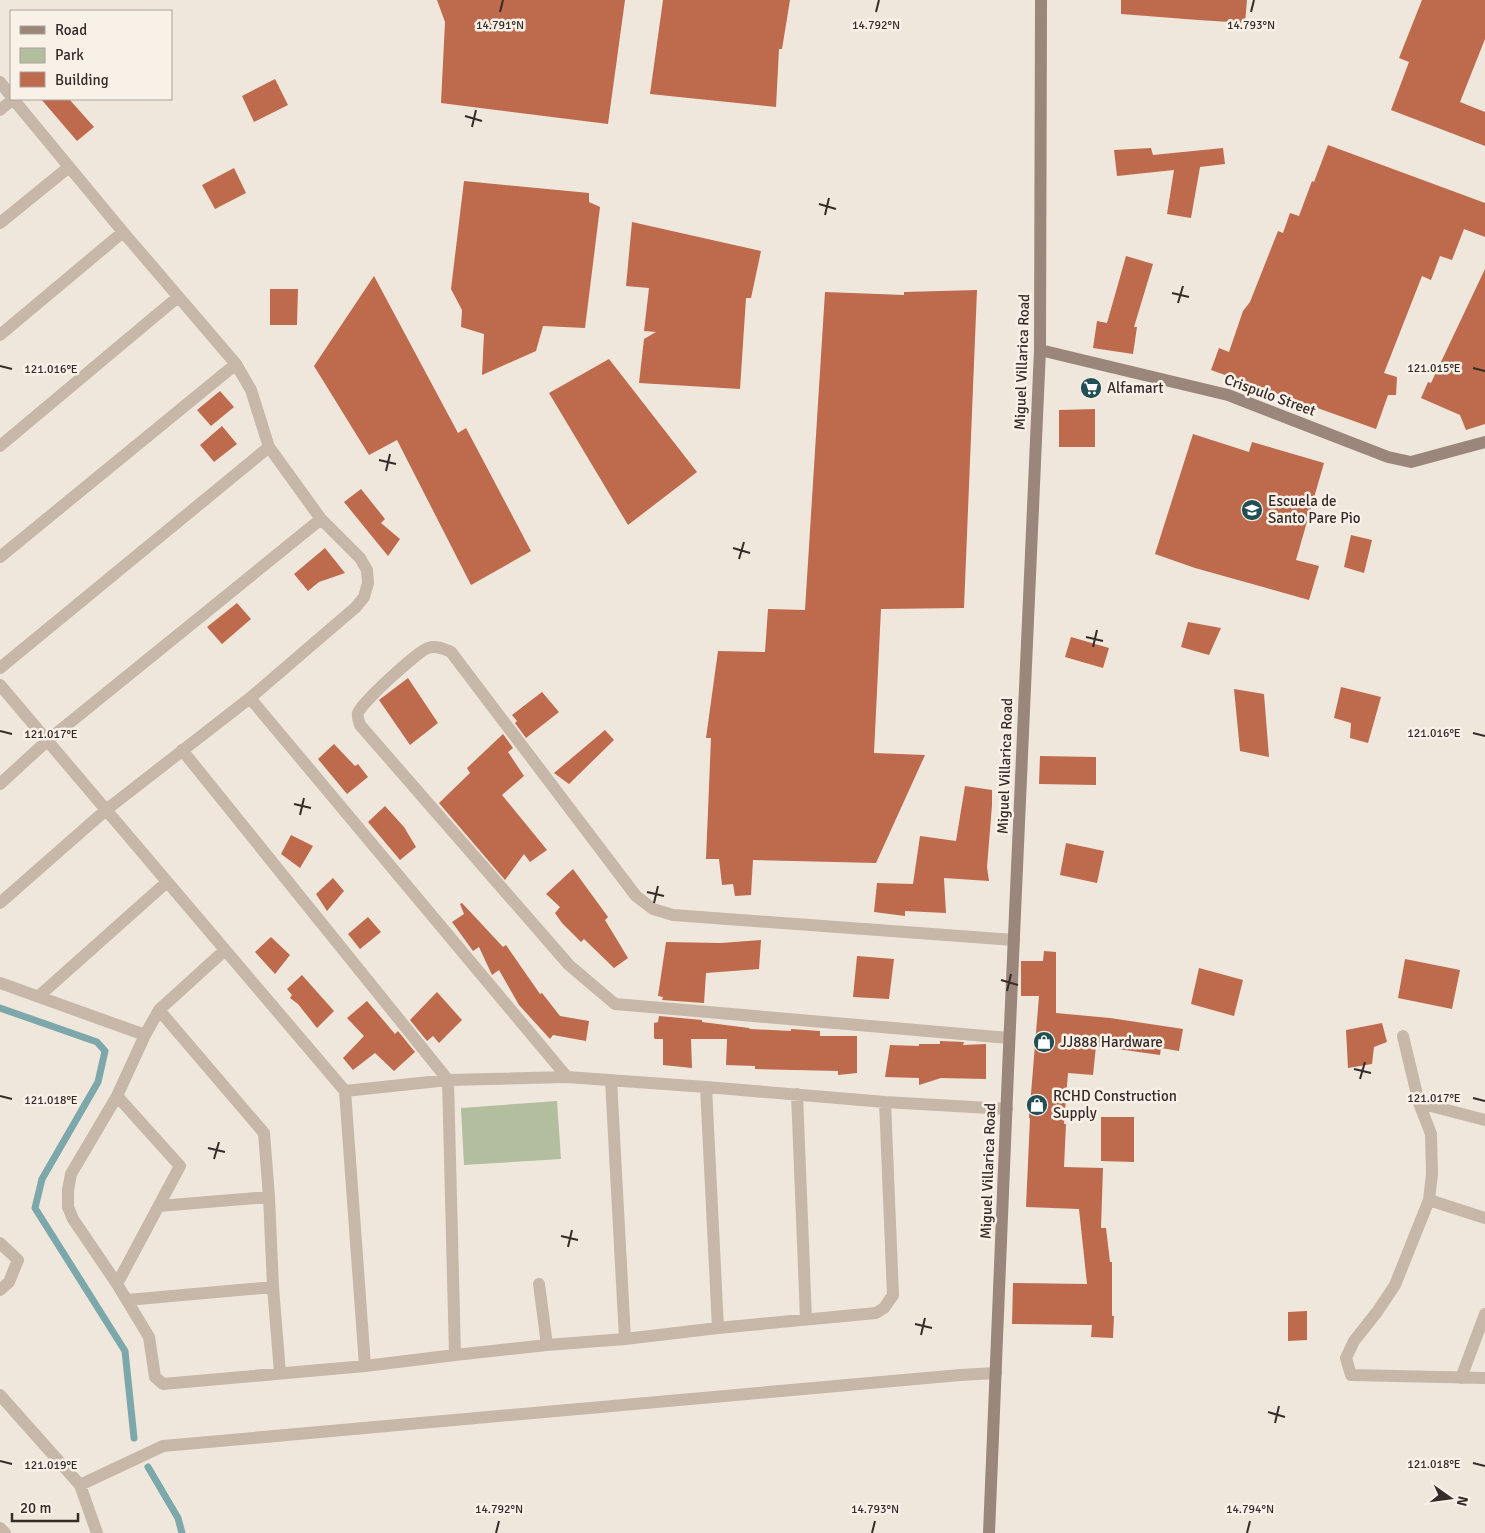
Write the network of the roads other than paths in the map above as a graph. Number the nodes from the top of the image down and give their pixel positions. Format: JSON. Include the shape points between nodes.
{"nodes":[{"id":1,"x":1042,"y":0,"type":"edge"},
{"id":2,"x":0,"y":82,"type":"edge"},
{"id":3,"x":10,"y":95,"type":"edge"},
{"id":4,"x":13,"y":100,"type":"edge"},
{"id":5,"x":15,"y":100,"type":"edge"},
{"id":6,"x":0,"y":110,"type":"edge"},
{"id":7,"x":69,"y":167,"type":"junction"},
{"id":8,"x":0,"y":223,"type":"edge"},
{"id":9,"x":123,"y":232,"type":"junction"},
{"id":10,"x":178,"y":297,"type":"junction"},
{"id":11,"x":0,"y":334,"type":"edge"},
{"id":12,"x":1040,"y":350,"type":"junction"},
{"id":13,"x":236,"y":364,"type":"junction"},
{"id":14,"x":1485,"y":442,"type":"edge"},
{"id":15,"x":0,"y":446,"type":"edge"},
{"id":16,"x":269,"y":447,"type":"junction"},
{"id":17,"x":320,"y":519,"type":"junction"},
{"id":18,"x":0,"y":557,"type":"edge"},
{"id":19,"x":0,"y":668,"type":"edge"},
{"id":20,"x":0,"y":685,"type":"edge"},
{"id":21,"x":250,"y":698,"type":"junction"},
{"id":22,"x":48,"y":741,"type":"junction"},
{"id":23,"x":182,"y":750,"type":"junction"},
{"id":24,"x":0,"y":784,"type":"edge"},
{"id":25,"x":106,"y":810,"type":"junction"},
{"id":26,"x":167,"y":882,"type":"junction"},
{"id":27,"x":0,"y":903,"type":"edge"},
{"id":28,"x":1014,"y":940,"type":"junction"},
{"id":29,"x":226,"y":950,"type":"junction"},
{"id":30,"x":0,"y":983,"type":"edge"},
{"id":31,"x":39,"y":996,"type":"junction"},
{"id":32,"x":159,"y":1010,"type":"junction"},
{"id":33,"x":145,"y":1035,"type":"junction"},
{"id":34,"x":1403,"y":1036,"type":"dead end"},
{"id":35,"x":1009,"y":1038,"type":"junction"},
{"id":36,"x":567,"y":1077,"type":"junction"},
{"id":37,"x":448,"y":1080,"type":"junction"},
{"id":38,"x":611,"y":1080,"type":"junction"},
{"id":39,"x":706,"y":1087,"type":"junction"},
{"id":40,"x":345,"y":1091,"type":"junction"},
{"id":41,"x":797,"y":1094,"type":"junction"},
{"id":42,"x":116,"y":1096,"type":"junction"},
{"id":43,"x":885,"y":1102,"type":"junction"},
{"id":44,"x":1419,"y":1103,"type":"junction"},
{"id":45,"x":1007,"y":1109,"type":"junction"},
{"id":46,"x":1485,"y":1120,"type":"edge"},
{"id":47,"x":269,"y":1197,"type":"junction"},
{"id":48,"x":1429,"y":1200,"type":"junction"},
{"id":49,"x":159,"y":1206,"type":"junction"},
{"id":50,"x":1485,"y":1218,"type":"edge"},
{"id":51,"x":0,"y":1243,"type":"edge"},
{"id":52,"x":117,"y":1284,"type":"junction"},
{"id":53,"x":539,"y":1284,"type":"dead end"},
{"id":54,"x":272,"y":1287,"type":"junction"},
{"id":55,"x":0,"y":1290,"type":"edge"},
{"id":56,"x":127,"y":1300,"type":"junction"},
{"id":57,"x":1485,"y":1314,"type":"edge"},
{"id":58,"x":806,"y":1319,"type":"junction"},
{"id":59,"x":718,"y":1328,"type":"junction"},
{"id":60,"x":625,"y":1339,"type":"junction"},
{"id":61,"x":547,"y":1345,"type":"junction"},
{"id":62,"x":455,"y":1355,"type":"junction"},
{"id":63,"x":365,"y":1366,"type":"junction"},
{"id":64,"x":280,"y":1373,"type":"junction"},
{"id":65,"x":996,"y":1373,"type":"junction"},
{"id":66,"x":1461,"y":1378,"type":"junction"},
{"id":67,"x":1485,"y":1378,"type":"edge"},
{"id":68,"x":0,"y":1395,"type":"edge"},
{"id":69,"x":80,"y":1485,"type":"junction"},
{"id":70,"x":0,"y":1528,"type":"edge"},
{"id":71,"x":5,"y":1533,"type":"edge"},
{"id":72,"x":96,"y":1533,"type":"edge"},
{"id":73,"x":989,"y":1533,"type":"edge"}],
"edges":[{"from":1,"to":12,"type":"main road","name":"Miguel Villarica Road"},
{"from":2,"to":3,"type":"street"},
{"from":4,"to":6,"type":"street"},
{"from":5,"to":7,"type":"street"},
{"from":7,"to":8,"type":"street"},
{"from":7,"to":9,"type":"street"},
{"from":9,"to":10,"type":"street"},
{"from":9,"to":11,"type":"street"},
{"from":10,"to":13,"type":"street"},
{"from":10,"to":15,"type":"street"},
{"from":12,"to":14,"type":"main road","name":"Crispulo Street","via":[[1228,394],[1388,457],[1411,462]]},
{"from":12,"to":28,"type":"main road","name":"Miguel Villarica Road"},
{"from":13,"to":16,"type":"street","via":[[251,390]]},
{"from":13,"to":18,"type":"street"},
{"from":16,"to":17,"type":"street"},
{"from":16,"to":19,"type":"street"},
{"from":17,"to":21,"type":"street","via":[[360,558],[368,583],[364,597]]},
{"from":17,"to":22,"type":"street"},
{"from":20,"to":22,"type":"street"},
{"from":21,"to":23,"type":"street"},
{"from":21,"to":36,"type":"street"},
{"from":22,"to":24,"type":"street"},
{"from":22,"to":25,"type":"street"},
{"from":23,"to":25,"type":"street"},
{"from":23,"to":37,"type":"street"},
{"from":25,"to":26,"type":"street"},
{"from":25,"to":27,"type":"street"},
{"from":26,"to":29,"type":"street"},
{"from":26,"to":31,"type":"street"},
{"from":28,"to":35,"type":"main road","name":"Miguel Villarica Road"},
{"from":28,"to":35,"type":"street","via":[[674,915],[653,909],[636,896],[451,652],[439,647],[427,648],[388,679],[358,714],[360,725],[569,965],[615,1004]]},
{"from":29,"to":32,"type":"street"},
{"from":29,"to":40,"type":"street"},
{"from":30,"to":31,"type":"street"},
{"from":31,"to":33,"type":"street"},
{"from":32,"to":33,"type":"street"},
{"from":32,"to":47,"type":"street","via":[[264,1133]]},
{"from":33,"to":42,"type":"street"},
{"from":34,"to":44,"type":"street"},
{"from":35,"to":45,"type":"main road","name":"Miguel Villarica Road"},
{"from":36,"to":37,"type":"street"},
{"from":36,"to":38,"type":"street"},
{"from":37,"to":40,"type":"street"},
{"from":37,"to":62,"type":"street"},
{"from":38,"to":39,"type":"street"},
{"from":38,"to":60,"type":"street"},
{"from":39,"to":41,"type":"street"},
{"from":39,"to":59,"type":"street"},
{"from":40,"to":63,"type":"street"},
{"from":41,"to":43,"type":"street"},
{"from":41,"to":58,"type":"street"},
{"from":42,"to":49,"type":"street","via":[[180,1166]]},
{"from":42,"to":52,"type":"street","via":[[71,1174],[68,1207]]},
{"from":43,"to":45,"type":"street"},
{"from":43,"to":58,"type":"street","via":[[893,1295],[876,1313]]},
{"from":44,"to":46,"type":"street"},
{"from":44,"to":48,"type":"street","via":[[1431,1134]]},
{"from":45,"to":65,"type":"main road","name":"Miguel Villarica Road"},
{"from":47,"to":49,"type":"street"},
{"from":47,"to":54,"type":"street"},
{"from":48,"to":50,"type":"street"},
{"from":48,"to":66,"type":"street","via":[[1395,1285],[1354,1341],[1346,1358],[1351,1375]]},
{"from":49,"to":52,"type":"street"},
{"from":51,"to":55,"type":"street","via":[[18,1260],[9,1282]]},
{"from":52,"to":56,"type":"street"},
{"from":53,"to":61,"type":"street"},
{"from":54,"to":56,"type":"street"},
{"from":54,"to":64,"type":"street"},
{"from":56,"to":64,"type":"street","via":[[149,1337],[155,1377],[164,1384]]},
{"from":57,"to":66,"type":"street"},
{"from":58,"to":59,"type":"street"},
{"from":59,"to":60,"type":"street"},
{"from":60,"to":61,"type":"street"},
{"from":61,"to":62,"type":"street"},
{"from":62,"to":63,"type":"street"},
{"from":63,"to":64,"type":"street"},
{"from":65,"to":69,"type":"street","via":[[163,1446]]},
{"from":65,"to":73,"type":"main road","name":"Miguel Villarica Road"},
{"from":66,"to":67,"type":"street"},
{"from":68,"to":69,"type":"street"},
{"from":69,"to":72,"type":"street"},
{"from":70,"to":71,"type":"street"}]}
